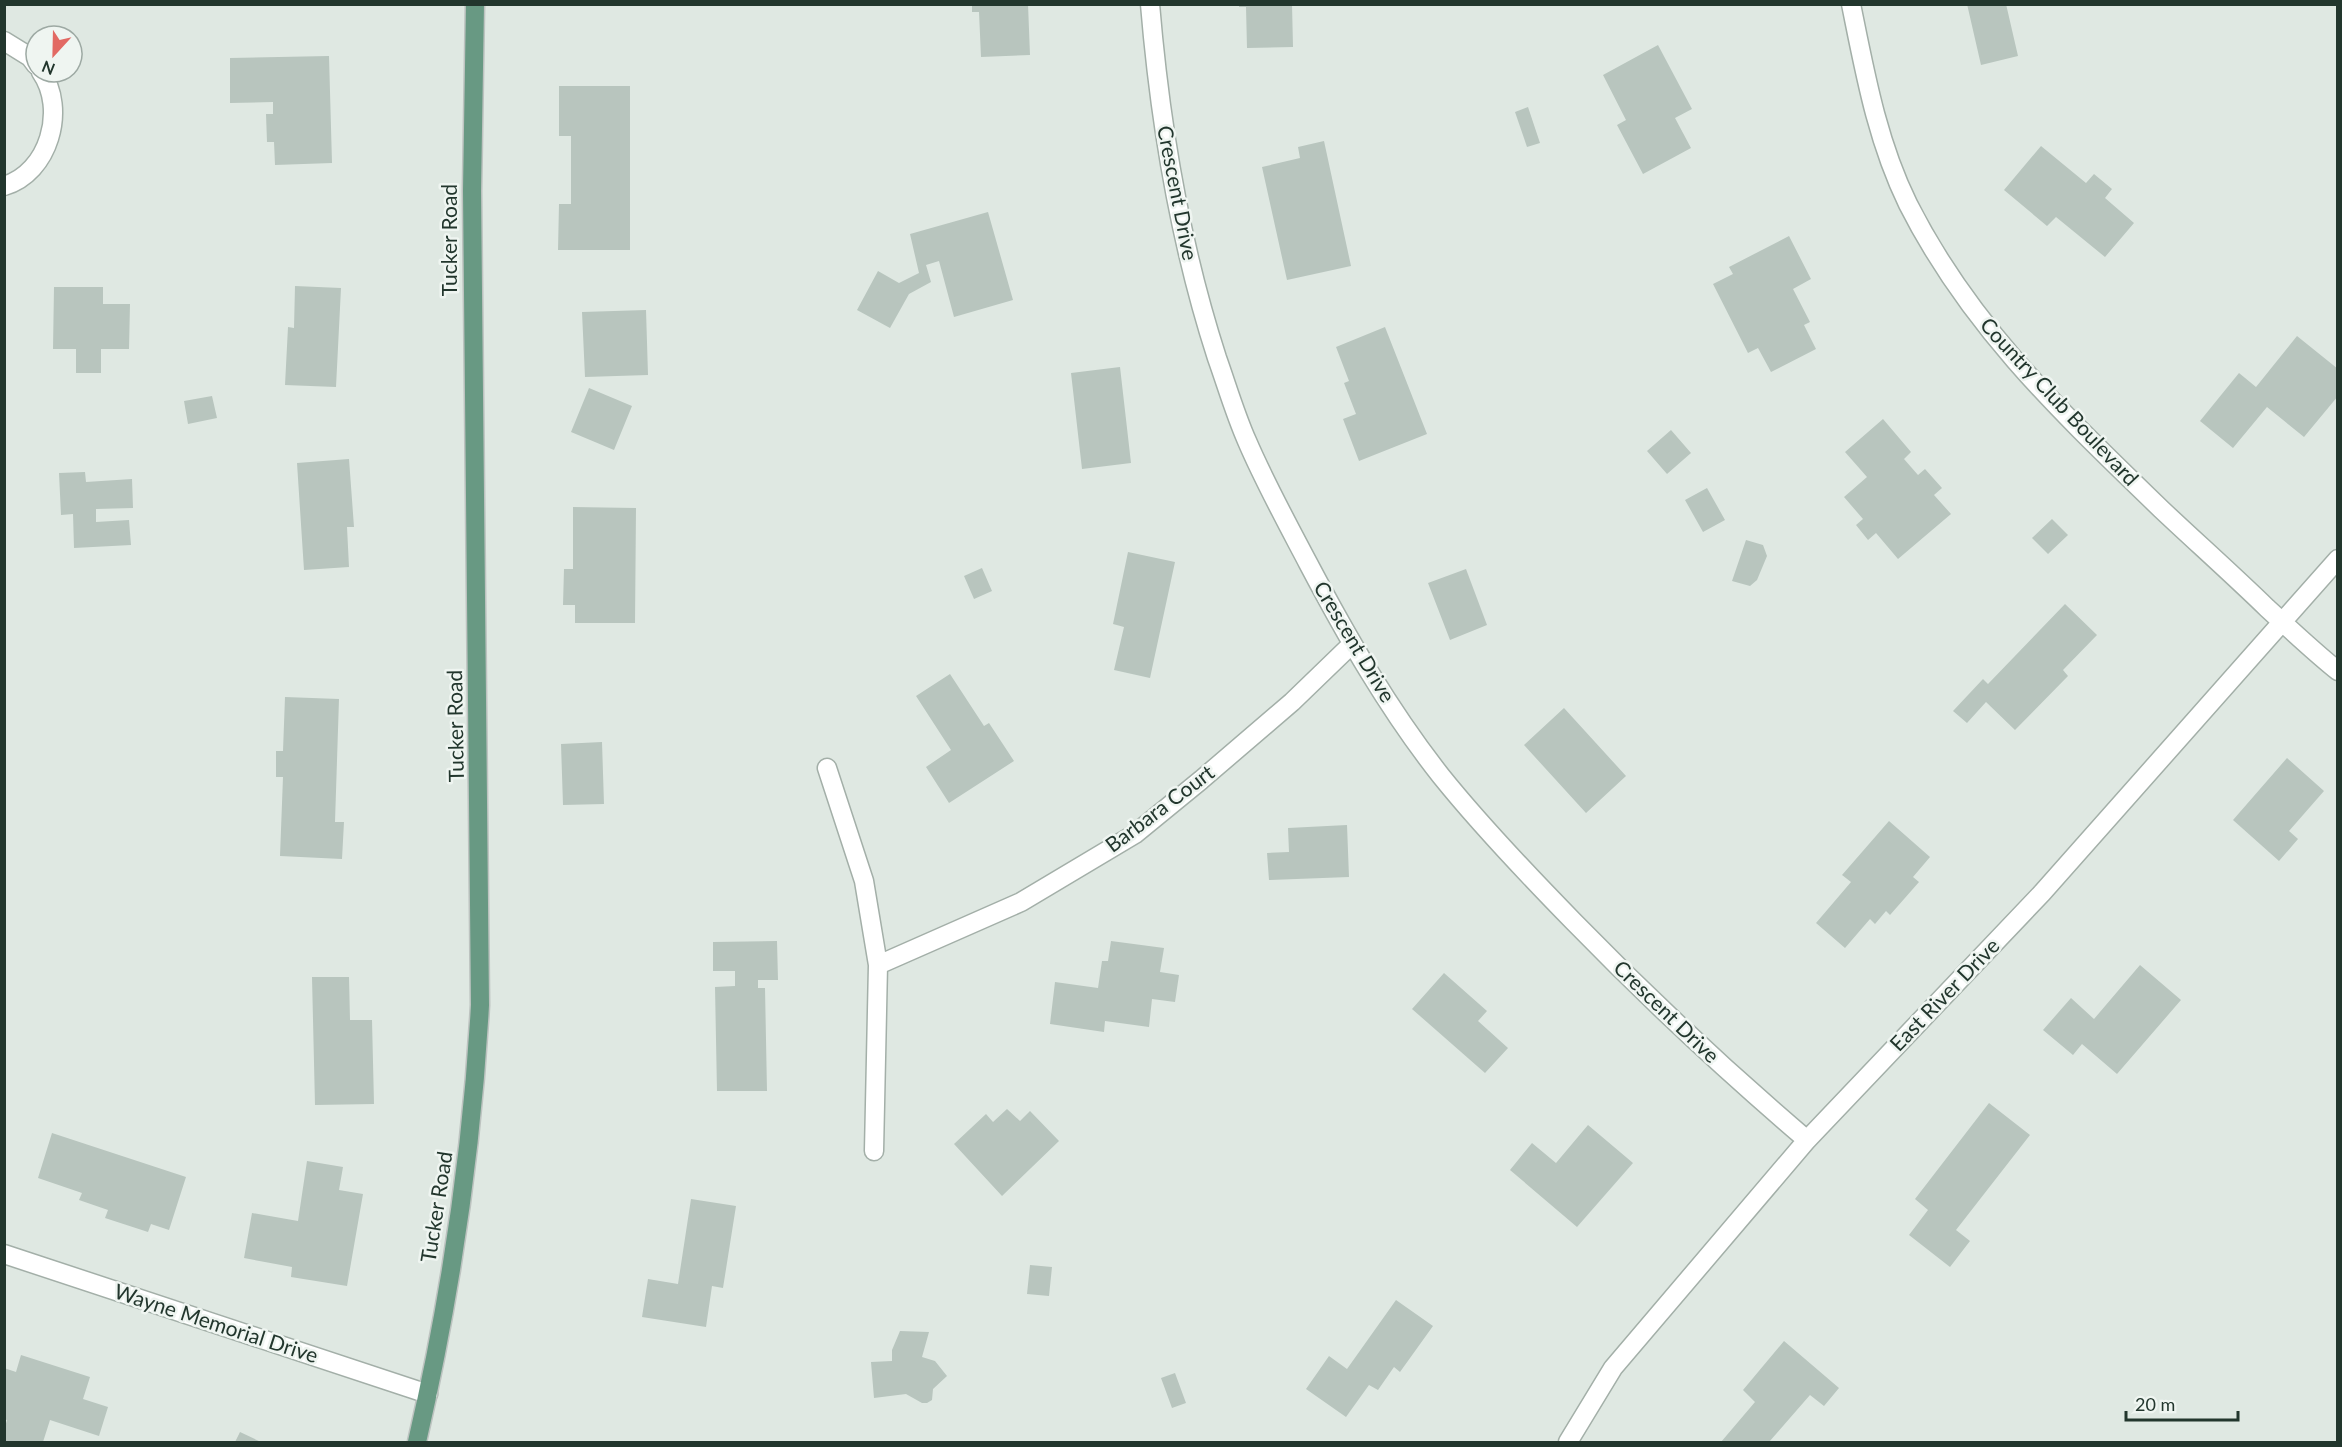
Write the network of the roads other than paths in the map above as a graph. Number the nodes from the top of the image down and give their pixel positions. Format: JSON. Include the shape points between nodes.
{"nodes":[{"id":1,"x":475,"y":4,"type":"edge"},
{"id":2,"x":1150,"y":4,"type":"edge"},
{"id":3,"x":1851,"y":4,"type":"edge"},
{"id":4,"x":4,"y":41,"type":"edge"},
{"id":5,"x":24,"y":53,"type":"edge"},
{"id":6,"x":48,"y":84,"type":"edge"},
{"id":7,"x":4,"y":186,"type":"edge"},
{"id":8,"x":2337,"y":559,"type":"edge"},
{"id":9,"x":2281,"y":622,"type":"junction"},
{"id":10,"x":1351,"y":645,"type":"junction"},
{"id":11,"x":2337,"y":671,"type":"edge"},
{"id":12,"x":827,"y":768,"type":"dead end"},
{"id":13,"x":878,"y":965,"type":"junction"},
{"id":14,"x":1807,"y":1140,"type":"junction"},
{"id":15,"x":874,"y":1151,"type":"dead end"},
{"id":16,"x":4,"y":1254,"type":"edge"},
{"id":17,"x":428,"y":1394,"type":"junction"},
{"id":18,"x":417,"y":1443,"type":"edge"},
{"id":19,"x":1568,"y":1443,"type":"edge"}],
"edges":[{"from":1,"to":17,"type":"main road","name":"Tucker Road","via":[[472,191],[480,1005],[472,1127]]},
{"from":2,"to":10,"type":"street","name":"Crescent Drive","via":[[1173,181],[1214,346],[1246,439]]},
{"from":3,"to":9,"type":"street","name":"Country Club Boulevard","via":[[1875,116],[1889,159],[1907,202],[1953,281],[1992,336],[2067,416]]},
{"from":4,"to":5,"type":"street"},
{"from":6,"to":7,"type":"street","via":[[54,112],[49,142],[33,168]]},
{"from":8,"to":9,"type":"street","name":"East River Drive"},
{"from":9,"to":11,"type":"street","name":"Country Club Boulevard"},
{"from":9,"to":14,"type":"street","name":"East River Drive","via":[[2042,893]]},
{"from":10,"to":13,"type":"street","name":"Barbara Court","via":[[1292,702],[1135,834],[1021,902]]},
{"from":10,"to":14,"type":"street","name":"Crescent Drive","via":[[1440,775],[1525,872],[1663,1010]]},
{"from":12,"to":13,"type":"street","via":[[864,881]]},
{"from":13,"to":15,"type":"street"},
{"from":14,"to":19,"type":"street","name":"East River Drive","via":[[1613,1368]]},
{"from":16,"to":17,"type":"street","name":"Wayne Memorial Drive"},
{"from":17,"to":18,"type":"main road","name":"Tucker Road"}]}
